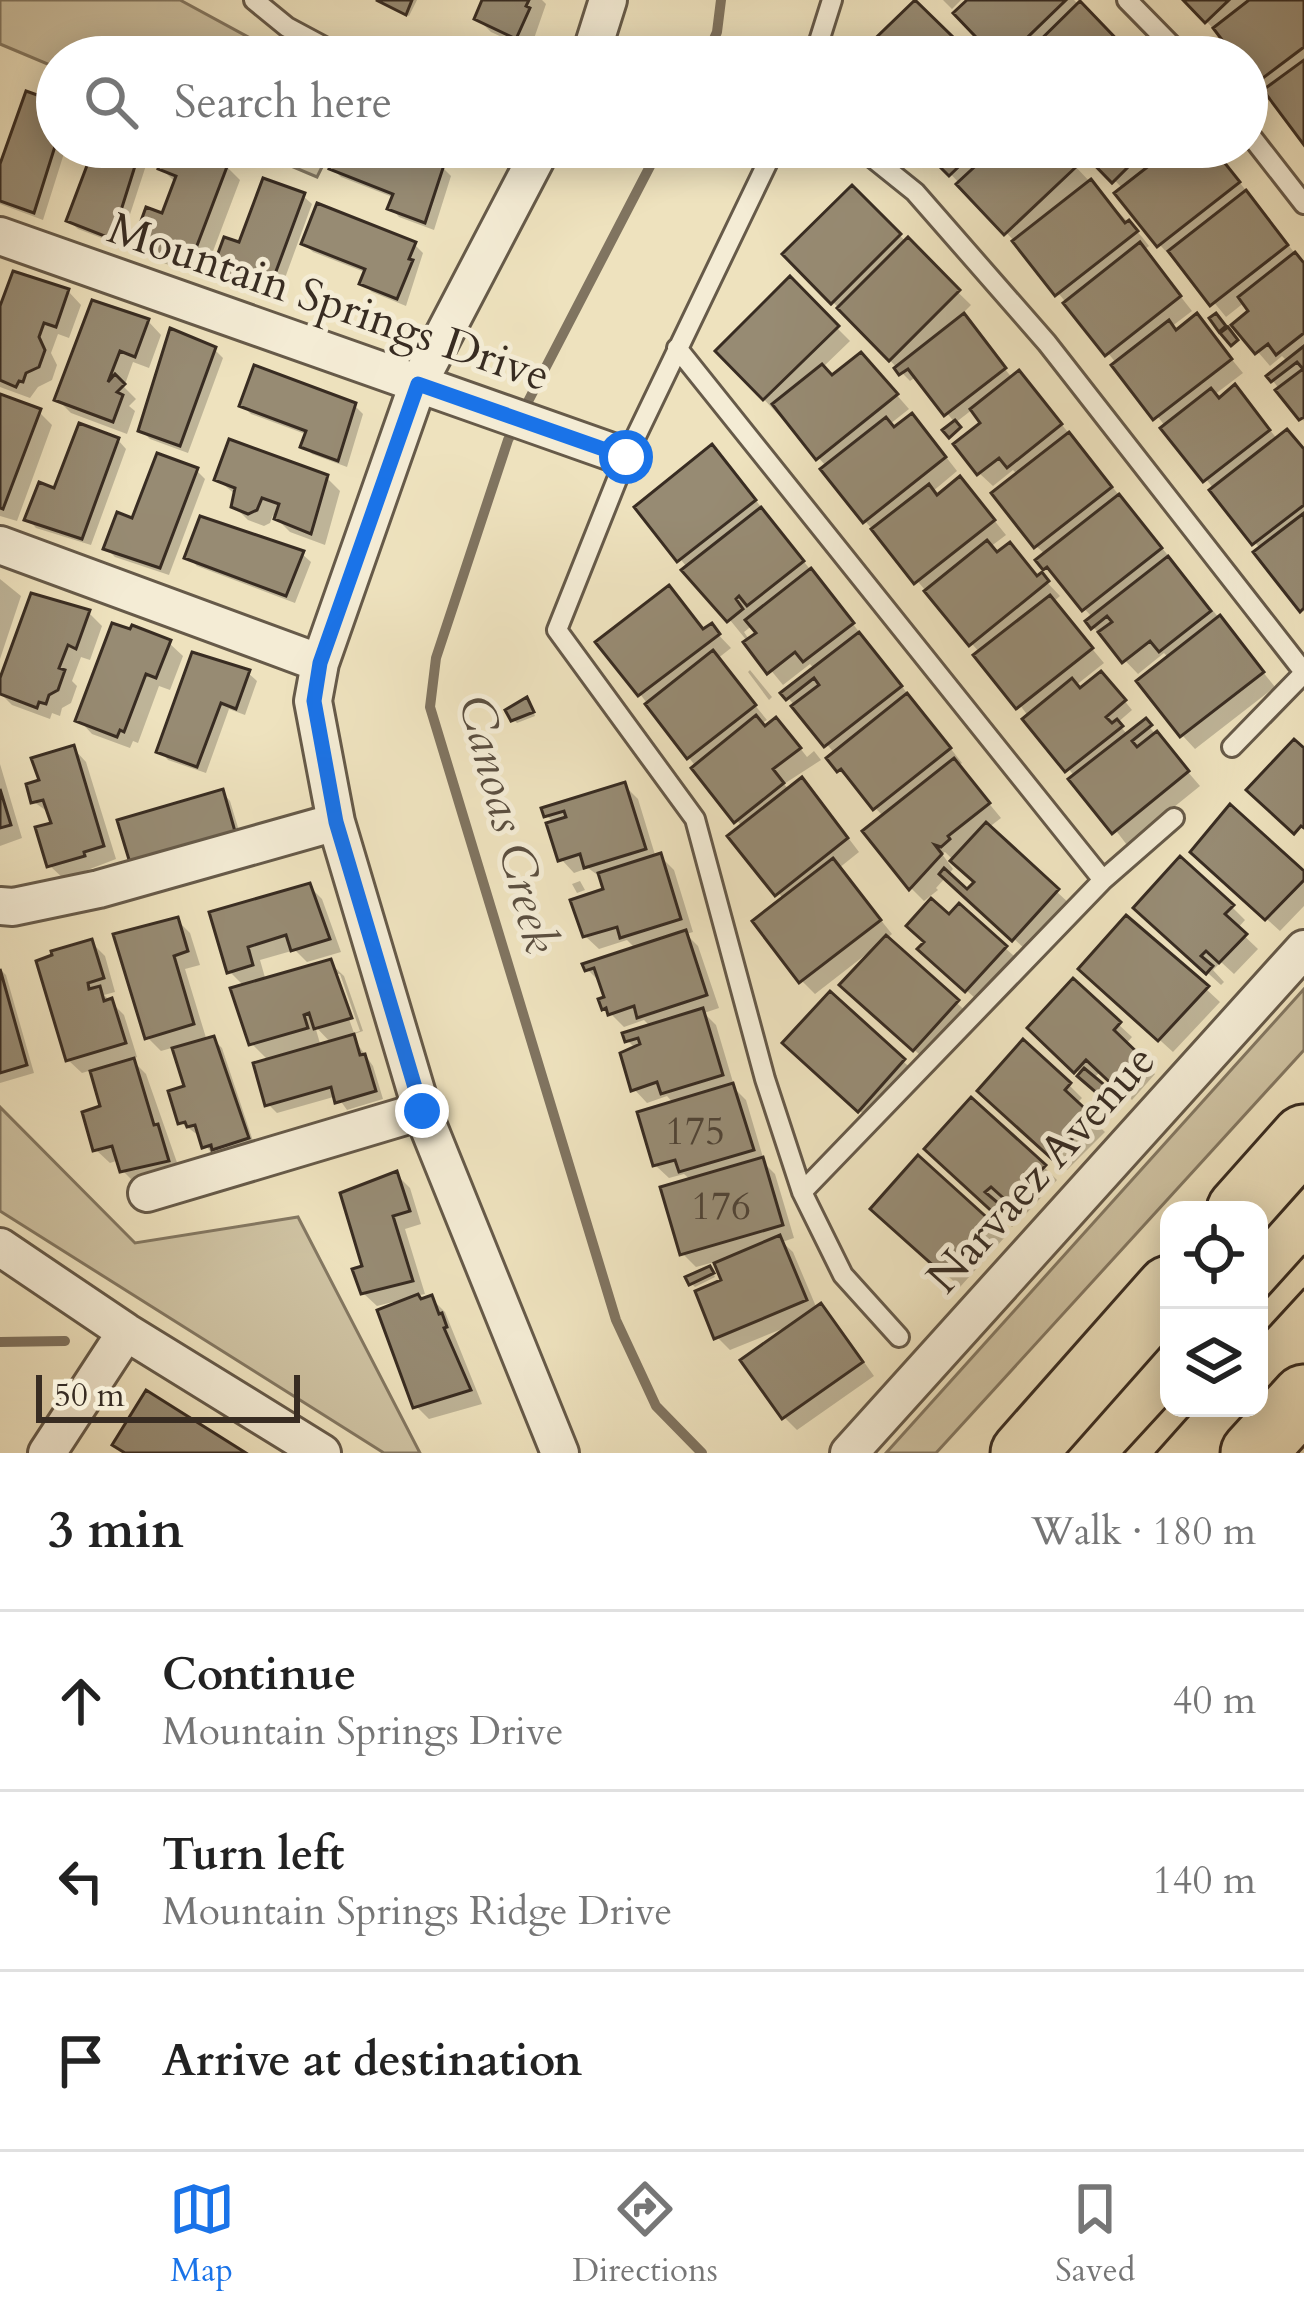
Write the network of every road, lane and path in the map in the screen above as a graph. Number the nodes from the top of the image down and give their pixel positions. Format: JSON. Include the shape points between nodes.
{"nodes":[{"id":1,"x":254,"y":0,"type":"edge"},
{"id":2,"x":608,"y":0,"type":"edge"},
{"id":3,"x":832,"y":0,"type":"edge"},
{"id":4,"x":1127,"y":0,"type":"edge"},
{"id":5,"x":304,"y":36,"type":"edge"},
{"id":6,"x":597,"y":36,"type":"edge"},
{"id":7,"x":821,"y":36,"type":"edge"},
{"id":8,"x":1162,"y":36,"type":"edge"},
{"id":9,"x":1268,"y":158,"type":"edge"},
{"id":10,"x":520,"y":168,"type":"edge"},
{"id":11,"x":765,"y":168,"type":"edge"},
{"id":12,"x":886,"y":168,"type":"edge"},
{"id":13,"x":1304,"y":203,"type":"edge"},
{"id":14,"x":0,"y":236,"type":"edge"},
{"id":15,"x":677,"y":348,"type":"junction"},
{"id":16,"x":418,"y":384,"type":"junction"},
{"id":17,"x":626,"y":457,"type":"junction"},
{"id":18,"x":0,"y":545,"type":"edge"},
{"id":19,"x":320,"y":663,"type":"junction"},
{"id":20,"x":1304,"y":672,"type":"edge"},
{"id":21,"x":1232,"y":747,"type":"dead end"},
{"id":22,"x":1174,"y":818,"type":"dead end"},
{"id":23,"x":336,"y":822,"type":"junction"},
{"id":24,"x":1103,"y":880,"type":"junction"},
{"id":25,"x":0,"y":906,"type":"edge"},
{"id":26,"x":1304,"y":949,"type":"edge"},
{"id":27,"x":422,"y":1111,"type":"junction"},
{"id":28,"x":1304,"y":1137,"type":"edge"},
{"id":29,"x":802,"y":1192,"type":"junction"},
{"id":30,"x":147,"y":1193,"type":"dead end"},
{"id":31,"x":1247,"y":1201,"type":"edge"},
{"id":32,"x":0,"y":1247,"type":"edge"},
{"id":33,"x":1160,"y":1298,"type":"edge"},
{"id":34,"x":125,"y":1332,"type":"junction"},
{"id":35,"x":899,"y":1337,"type":"dead end"},
{"id":36,"x":1304,"y":1397,"type":"edge"},
{"id":37,"x":47,"y":1453,"type":"edge"},
{"id":38,"x":322,"y":1453,"type":"edge"},
{"id":39,"x":560,"y":1453,"type":"edge"},
{"id":40,"x":849,"y":1453,"type":"edge"},
{"id":41,"x":1023,"y":1453,"type":"edge"},
{"id":42,"x":1253,"y":1453,"type":"edge"}],
"edges":[{"from":1,"to":5,"type":"lane"},
{"from":2,"to":6,"type":"street"},
{"from":3,"to":7,"type":"lane"},
{"from":4,"to":8,"type":"lane"},
{"from":9,"to":13,"type":"lane"},
{"from":10,"to":16,"type":"street"},
{"from":11,"to":15,"type":"lane"},
{"from":12,"to":20,"type":"lane","via":[[1047,343]]},
{"from":14,"to":16,"type":"street","name":"Mountain Springs Drive"},
{"from":15,"to":17,"type":"lane"},
{"from":15,"to":24,"type":"lane"},
{"from":16,"to":17,"type":"street","name":"Mountain Springs Drive"},
{"from":16,"to":19,"type":"street"},
{"from":17,"to":29,"type":"lane","via":[[556,630],[695,819]]},
{"from":18,"to":19,"type":"street"},
{"from":19,"to":23,"type":"street","via":[[314,701]]},
{"from":20,"to":21,"type":"lane"},
{"from":22,"to":24,"type":"lane"},
{"from":23,"to":25,"type":"street","via":[[99,889]]},
{"from":23,"to":27,"type":"street"},
{"from":24,"to":29,"type":"lane"},
{"from":26,"to":40,"type":"street","name":"Narvaez Avenue"},
{"from":27,"to":30,"type":"street"},
{"from":27,"to":39,"type":"street"},
{"from":28,"to":31,"type":"highway"},
{"from":29,"to":35,"type":"lane","via":[[843,1275]]},
{"from":32,"to":34,"type":"street"},
{"from":33,"to":41,"type":"highway"},
{"from":34,"to":37,"type":"street"},
{"from":34,"to":38,"type":"street"},
{"from":36,"to":42,"type":"highway"}]}
